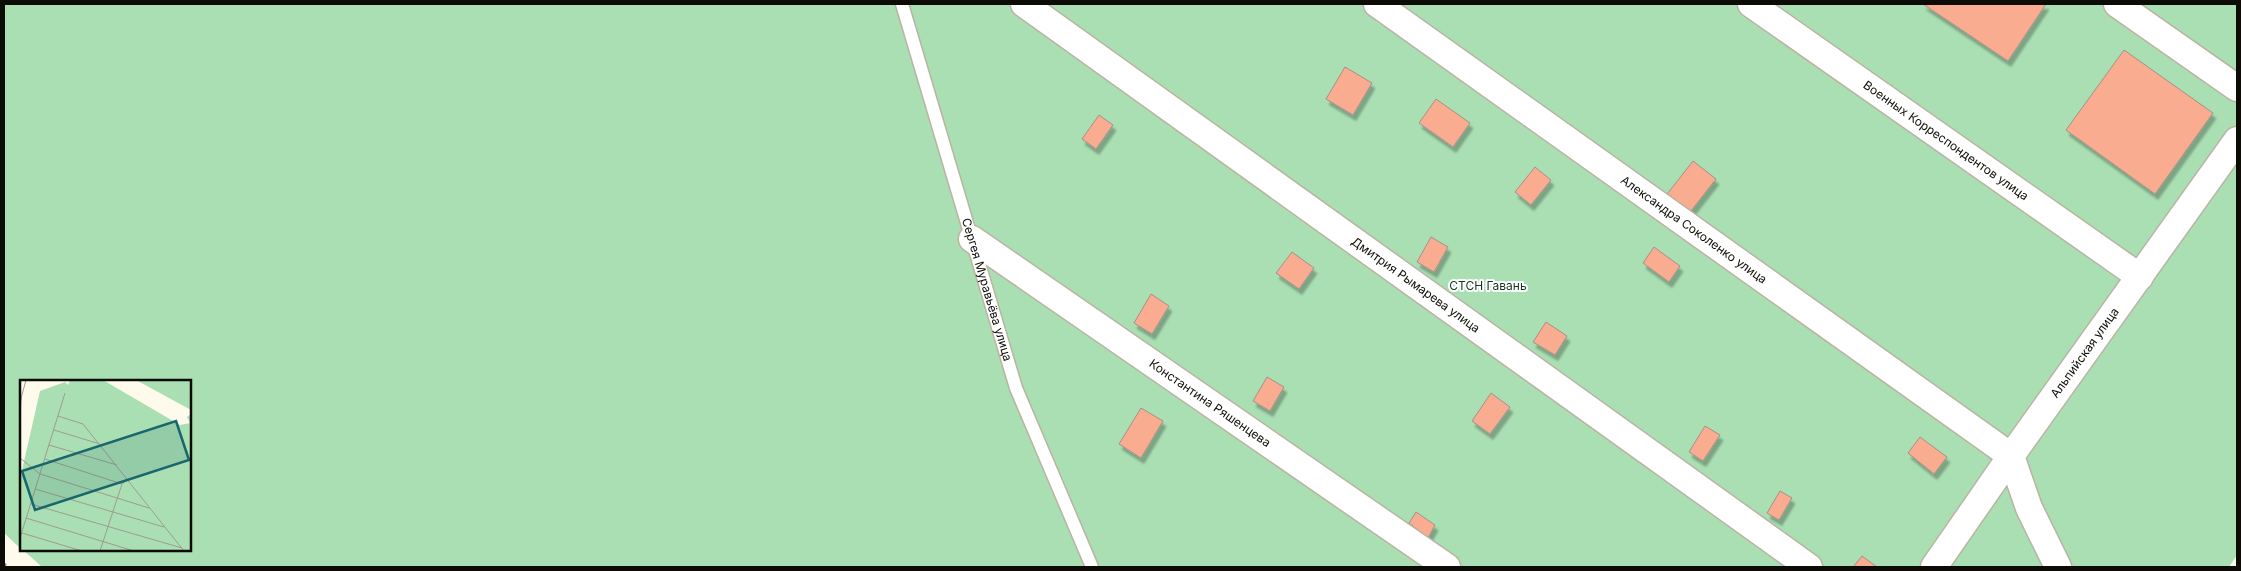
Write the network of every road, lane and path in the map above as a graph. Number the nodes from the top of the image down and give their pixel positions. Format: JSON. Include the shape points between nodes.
{"nodes":[{"id":1,"x":902,"y":4,"type":"edge"},
{"id":2,"x":1024,"y":4,"type":"edge"},
{"id":3,"x":1377,"y":4,"type":"edge"},
{"id":4,"x":1751,"y":4,"type":"edge"},
{"id":5,"x":2117,"y":4,"type":"edge"},
{"id":6,"x":2237,"y":88,"type":"edge"},
{"id":7,"x":2237,"y":140,"type":"edge"},
{"id":8,"x":972,"y":239,"type":"junction"},
{"id":9,"x":2140,"y":277,"type":"junction"},
{"id":10,"x":2011,"y":456,"type":"junction"},
{"id":11,"x":4,"y":564,"type":"edge"},
{"id":12,"x":7,"y":567,"type":"edge"},
{"id":13,"x":1092,"y":567,"type":"edge"},
{"id":14,"x":1448,"y":567,"type":"edge"},
{"id":15,"x":1809,"y":567,"type":"edge"},
{"id":16,"x":1934,"y":567,"type":"edge"},
{"id":17,"x":2058,"y":567,"type":"edge"}],
"edges":[{"from":1,"to":8,"type":"lane","name":"Сергея Муравьёва улица"},
{"from":2,"to":15,"type":"street","name":"Дмитрия Рымарева улица"},
{"from":3,"to":10,"type":"street","name":"Александра Соколенко улица"},
{"from":4,"to":9,"type":"street","name":"Военных Корреспондентов улица"},
{"from":5,"to":6,"type":"street"},
{"from":7,"to":9,"type":"street","name":"Альпийская улица"},
{"from":8,"to":13,"type":"lane","name":"Сергея Муравьёва улица","via":[[1016,388]]},
{"from":8,"to":14,"type":"street","name":"Константина Ряшенцева"},
{"from":9,"to":10,"type":"street","name":"Альпийская улица"},
{"from":10,"to":16,"type":"street","name":"Альпийская улица"},
{"from":10,"to":17,"type":"street","via":[[2029,508]]},
{"from":11,"to":12,"type":"path"}]}
